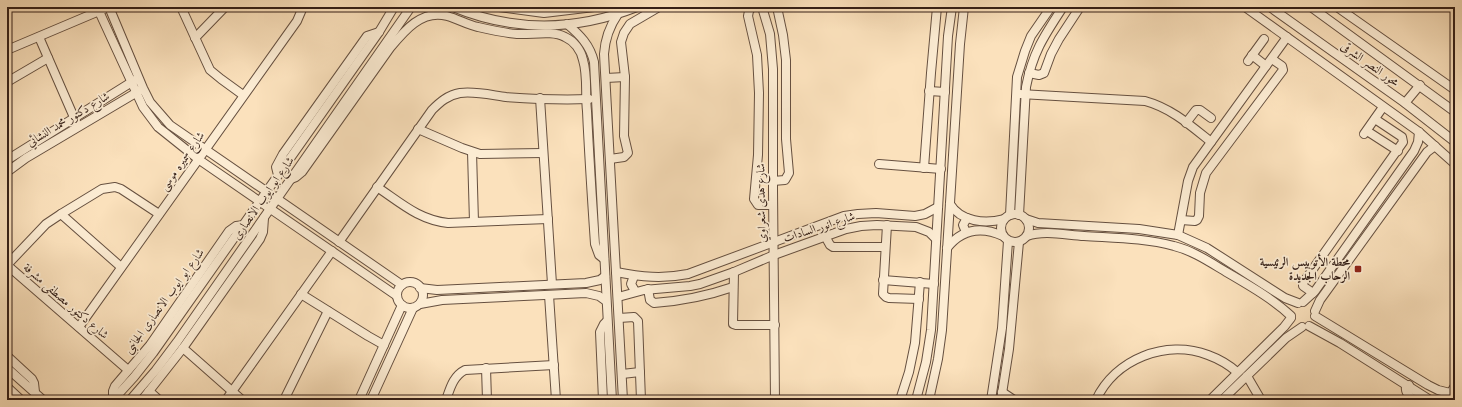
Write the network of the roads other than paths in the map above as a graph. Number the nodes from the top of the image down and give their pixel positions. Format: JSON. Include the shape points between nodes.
{"nodes":[{"id":1,"x":108,"y":7,"type":"edge"},
{"id":2,"x":182,"y":7,"type":"edge"},
{"id":3,"x":224,"y":7,"type":"edge"},
{"id":4,"x":303,"y":7,"type":"edge"},
{"id":5,"x":394,"y":7,"type":"edge"},
{"id":6,"x":411,"y":7,"type":"edge"},
{"id":7,"x":453,"y":7,"type":"edge"},
{"id":8,"x":499,"y":7,"type":"edge"},
{"id":9,"x":594,"y":7,"type":"edge"},
{"id":10,"x":637,"y":7,"type":"edge"},
{"id":11,"x":659,"y":7,"type":"edge"},
{"id":12,"x":752,"y":7,"type":"edge"},
{"id":13,"x":762,"y":7,"type":"edge"},
{"id":14,"x":777,"y":7,"type":"edge"},
{"id":15,"x":937,"y":7,"type":"edge"},
{"id":16,"x":952,"y":7,"type":"edge"},
{"id":17,"x":964,"y":7,"type":"edge"},
{"id":18,"x":1051,"y":7,"type":"edge"},
{"id":19,"x":1064,"y":7,"type":"edge"},
{"id":20,"x":1245,"y":7,"type":"edge"},
{"id":21,"x":1270,"y":7,"type":"edge"},
{"id":22,"x":1311,"y":7,"type":"edge"},
{"id":23,"x":1338,"y":7,"type":"edge"},
{"id":24,"x":1079,"y":8,"type":"edge"},
{"id":25,"x":98,"y":9,"type":"edge"},
{"id":26,"x":618,"y":14,"type":"junction"},
{"id":27,"x":567,"y":24,"type":"junction"},
{"id":28,"x":39,"y":37,"type":"junction"},
{"id":29,"x":1287,"y":37,"type":"junction"},
{"id":30,"x":195,"y":38,"type":"junction"},
{"id":31,"x":1264,"y":39,"type":"dead end"},
{"id":32,"x":1387,"y":42,"type":"junction"},
{"id":33,"x":388,"y":46,"type":"junction"},
{"id":34,"x":7,"y":50,"type":"edge"},
{"id":35,"x":1378,"y":54,"type":"junction"},
{"id":36,"x":48,"y":58,"type":"junction"},
{"id":37,"x":1272,"y":59,"type":"junction"},
{"id":38,"x":605,"y":61,"type":"junction"},
{"id":39,"x":594,"y":62,"type":"junction"},
{"id":40,"x":1352,"y":65,"type":"junction"},
{"id":41,"x":1266,"y":66,"type":"junction"},
{"id":42,"x":1329,"y":67,"type":"junction"},
{"id":43,"x":1029,"y":73,"type":"junction"},
{"id":44,"x":625,"y":77,"type":"junction"},
{"id":45,"x":139,"y":78,"type":"junction"},
{"id":46,"x":606,"y":78,"type":"junction"},
{"id":47,"x":7,"y":82,"type":"edge"},
{"id":48,"x":131,"y":82,"type":"junction"},
{"id":49,"x":1420,"y":85,"type":"junction"},
{"id":50,"x":773,"y":86,"type":"junction"},
{"id":51,"x":786,"y":86,"type":"junction"},
{"id":52,"x":143,"y":88,"type":"junction"},
{"id":53,"x":1455,"y":90,"type":"edge"},
{"id":54,"x":929,"y":91,"type":"junction"},
{"id":55,"x":945,"y":92,"type":"junction"},
{"id":56,"x":136,"y":93,"type":"junction"},
{"id":57,"x":1016,"y":94,"type":"junction"},
{"id":58,"x":1026,"y":94,"type":"junction"},
{"id":59,"x":243,"y":95,"type":"junction"},
{"id":60,"x":540,"y":98,"type":"junction"},
{"id":61,"x":586,"y":99,"type":"junction"},
{"id":62,"x":596,"y":99,"type":"junction"},
{"id":63,"x":1405,"y":103,"type":"junction"},
{"id":64,"x":1383,"y":107,"type":"junction"},
{"id":65,"x":1455,"y":112,"type":"edge"},
{"id":66,"x":74,"y":117,"type":"junction"},
{"id":67,"x":1211,"y":118,"type":"dead end"},
{"id":68,"x":1227,"y":119,"type":"junction"},
{"id":69,"x":1375,"y":119,"type":"junction"},
{"id":70,"x":608,"y":121,"type":"junction"},
{"id":71,"x":598,"y":123,"type":"junction"},
{"id":72,"x":1186,"y":123,"type":"junction"},
{"id":73,"x":78,"y":128,"type":"junction"},
{"id":74,"x":1239,"y":128,"type":"junction"},
{"id":75,"x":418,"y":129,"type":"junction"},
{"id":76,"x":773,"y":130,"type":"junction"},
{"id":77,"x":758,"y":131,"type":"junction"},
{"id":78,"x":1419,"y":132,"type":"junction"},
{"id":79,"x":1211,"y":142,"type":"junction"},
{"id":80,"x":1455,"y":142,"type":"edge"},
{"id":81,"x":1435,"y":146,"type":"junction"},
{"id":82,"x":205,"y":150,"type":"junction"},
{"id":83,"x":1398,"y":151,"type":"junction"},
{"id":84,"x":472,"y":152,"type":"junction"},
{"id":85,"x":543,"y":153,"type":"junction"},
{"id":86,"x":198,"y":159,"type":"junction"},
{"id":87,"x":610,"y":159,"type":"junction"},
{"id":88,"x":7,"y":160,"type":"edge"},
{"id":89,"x":879,"y":164,"type":"dead end"},
{"id":90,"x":1455,"y":164,"type":"edge"},
{"id":91,"x":924,"y":168,"type":"junction"},
{"id":92,"x":941,"y":169,"type":"junction"},
{"id":93,"x":7,"y":172,"type":"edge"},
{"id":94,"x":773,"y":181,"type":"junction"},
{"id":95,"x":377,"y":187,"type":"junction"},
{"id":96,"x":266,"y":192,"type":"junction"},
{"id":97,"x":277,"y":199,"type":"junction"},
{"id":98,"x":260,"y":201,"type":"junction"},
{"id":99,"x":950,"y":204,"type":"junction"},
{"id":100,"x":773,"y":205,"type":"junction"},
{"id":101,"x":938,"y":207,"type":"junction"},
{"id":102,"x":270,"y":208,"type":"junction"},
{"id":103,"x":61,"y":214,"type":"junction"},
{"id":104,"x":159,"y":214,"type":"junction"},
{"id":105,"x":858,"y":214,"type":"junction"},
{"id":106,"x":264,"y":217,"type":"junction"},
{"id":107,"x":1015,"y":217,"type":"junction"},
{"id":108,"x":967,"y":218,"type":"junction"},
{"id":109,"x":548,"y":219,"type":"junction"},
{"id":110,"x":1181,"y":220,"type":"junction"},
{"id":111,"x":474,"y":222,"type":"junction"},
{"id":112,"x":244,"y":225,"type":"junction"},
{"id":113,"x":886,"y":225,"type":"junction"},
{"id":114,"x":861,"y":226,"type":"junction"},
{"id":115,"x":966,"y":232,"type":"junction"},
{"id":116,"x":1178,"y":235,"type":"junction"},
{"id":117,"x":825,"y":236,"type":"junction"},
{"id":118,"x":1027,"y":236,"type":"junction"},
{"id":119,"x":1005,"y":238,"type":"junction"},
{"id":120,"x":936,"y":239,"type":"junction"},
{"id":121,"x":339,"y":242,"type":"junction"},
{"id":122,"x":1019,"y":242,"type":"junction"},
{"id":123,"x":774,"y":243,"type":"junction"},
{"id":124,"x":885,"y":247,"type":"junction"},
{"id":125,"x":947,"y":248,"type":"junction"},
{"id":126,"x":332,"y":251,"type":"junction"},
{"id":127,"x":774,"y":255,"type":"junction"},
{"id":128,"x":604,"y":259,"type":"junction"},
{"id":129,"x":7,"y":265,"type":"edge"},
{"id":130,"x":121,"y":267,"type":"junction"},
{"id":131,"x":616,"y":272,"type":"junction"},
{"id":132,"x":734,"y":272,"type":"junction"},
{"id":133,"x":605,"y":276,"type":"junction"},
{"id":134,"x":634,"y":276,"type":"junction"},
{"id":135,"x":883,"y":280,"type":"junction"},
{"id":136,"x":920,"y":282,"type":"junction"},
{"id":137,"x":552,"y":284,"type":"junction"},
{"id":138,"x":934,"y":284,"type":"junction"},
{"id":139,"x":402,"y":285,"type":"junction"},
{"id":140,"x":733,"y":287,"type":"junction"},
{"id":141,"x":420,"y":288,"type":"junction"},
{"id":142,"x":648,"y":290,"type":"junction"},
{"id":143,"x":635,"y":291,"type":"junction"},
{"id":144,"x":302,"y":294,"type":"junction"},
{"id":145,"x":1312,"y":294,"type":"junction"},
{"id":146,"x":549,"y":295,"type":"junction"},
{"id":147,"x":397,"y":296,"type":"junction"},
{"id":148,"x":618,"y":298,"type":"junction"},
{"id":149,"x":919,"y":299,"type":"junction"},
{"id":150,"x":606,"y":301,"type":"junction"},
{"id":151,"x":1300,"y":303,"type":"junction"},
{"id":152,"x":402,"y":305,"type":"junction"},
{"id":153,"x":416,"y":306,"type":"junction"},
{"id":154,"x":328,"y":311,"type":"junction"},
{"id":155,"x":1315,"y":314,"type":"junction"},
{"id":156,"x":1291,"y":317,"type":"junction"},
{"id":157,"x":619,"y":318,"type":"junction"},
{"id":158,"x":607,"y":321,"type":"junction"},
{"id":159,"x":775,"y":325,"type":"junction"},
{"id":160,"x":1306,"y":326,"type":"junction"},
{"id":161,"x":78,"y":328,"type":"junction"},
{"id":162,"x":931,"y":330,"type":"junction"},
{"id":163,"x":942,"y":330,"type":"junction"},
{"id":164,"x":384,"y":345,"type":"junction"},
{"id":165,"x":183,"y":348,"type":"junction"},
{"id":166,"x":7,"y":356,"type":"edge"},
{"id":167,"x":554,"y":365,"type":"junction"},
{"id":168,"x":7,"y":368,"type":"edge"},
{"id":169,"x":486,"y":368,"type":"junction"},
{"id":170,"x":128,"y":370,"type":"junction"},
{"id":171,"x":640,"y":372,"type":"junction"},
{"id":172,"x":909,"y":372,"type":"junction"},
{"id":173,"x":1238,"y":372,"type":"junction"},
{"id":174,"x":622,"y":374,"type":"junction"},
{"id":175,"x":923,"y":376,"type":"junction"},
{"id":176,"x":1246,"y":376,"type":"junction"},
{"id":177,"x":1412,"y":376,"type":"junction"},
{"id":178,"x":1422,"y":382,"type":"junction"},
{"id":179,"x":1406,"y":386,"type":"junction"},
{"id":180,"x":7,"y":387,"type":"edge"},
{"id":181,"x":35,"y":392,"type":"junction"},
{"id":182,"x":149,"y":392,"type":"junction"},
{"id":183,"x":232,"y":392,"type":"junction"},
{"id":184,"x":1451,"y":393,"type":"edge"},
{"id":185,"x":1001,"y":396,"type":"edge"},
{"id":186,"x":1415,"y":396,"type":"edge"},
{"id":187,"x":21,"y":400,"type":"edge"},
{"id":188,"x":43,"y":400,"type":"edge"},
{"id":189,"x":113,"y":400,"type":"edge"},
{"id":190,"x":130,"y":400,"type":"edge"},
{"id":191,"x":142,"y":400,"type":"edge"},
{"id":192,"x":159,"y":400,"type":"edge"},
{"id":193,"x":226,"y":400,"type":"edge"},
{"id":194,"x":242,"y":400,"type":"edge"},
{"id":195,"x":284,"y":400,"type":"edge"},
{"id":196,"x":359,"y":400,"type":"edge"},
{"id":197,"x":371,"y":400,"type":"edge"},
{"id":198,"x":446,"y":400,"type":"edge"},
{"id":199,"x":487,"y":400,"type":"edge"},
{"id":200,"x":556,"y":400,"type":"edge"},
{"id":201,"x":603,"y":400,"type":"edge"},
{"id":202,"x":612,"y":400,"type":"edge"},
{"id":203,"x":623,"y":400,"type":"edge"},
{"id":204,"x":641,"y":400,"type":"edge"},
{"id":205,"x":776,"y":400,"type":"edge"},
{"id":206,"x":900,"y":400,"type":"edge"},
{"id":207,"x":916,"y":400,"type":"edge"},
{"id":208,"x":929,"y":400,"type":"edge"},
{"id":209,"x":991,"y":400,"type":"edge"},
{"id":210,"x":1014,"y":400,"type":"edge"},
{"id":211,"x":1096,"y":400,"type":"edge"},
{"id":212,"x":1210,"y":400,"type":"edge"},
{"id":213,"x":1222,"y":400,"type":"edge"},
{"id":214,"x":1261,"y":400,"type":"edge"},
{"id":215,"x":1430,"y":400,"type":"edge"}],
"edges":[{"from":1,"to":25,"type":"street"},
{"from":1,"to":45,"type":"street"},
{"from":2,"to":30,"type":"street"},
{"from":3,"to":30,"type":"street"},
{"from":4,"to":59,"type":"street","name":"شارع سميره موسى","via":[[297,21]]},
{"from":5,"to":96,"type":"street","name":"شارع ابو ايوب الانصارى"},
{"from":6,"to":33,"type":"street","name":"شارع ابو ايوب الانصارى"},
{"from":7,"to":27,"type":"street","via":[[473,15],[505,22]]},
{"from":8,"to":9,"type":"street","via":[[544,13]]},
{"from":10,"to":26,"type":"street"},
{"from":11,"to":44,"type":"street","via":[[630,24],[624,33],[621,51]]},
{"from":12,"to":77,"type":"street","via":[[748,16],[757,55]]},
{"from":13,"to":50,"type":"street","name":"شارع هدى شعراوي","via":[[772,46]]},
{"from":14,"to":51,"type":"street","via":[[785,48]]},
{"from":15,"to":54,"type":"street"},
{"from":16,"to":55,"type":"street"},
{"from":17,"to":99,"type":"street"},
{"from":18,"to":57,"type":"street","via":[[1039,23],[1025,51],[1017,77]]},
{"from":19,"to":43,"type":"street","via":[[1037,48]]},
{"from":20,"to":29,"type":"street"},
{"from":21,"to":40,"type":"street","name":"محور النصر الشرقى"},
{"from":22,"to":35,"type":"street","name":"محور النصر الشرقى"},
{"from":23,"to":32,"type":"street"},
{"from":24,"to":43,"type":"street","via":[[1059,39],[1044,73]]},
{"from":25,"to":28,"type":"street"},
{"from":25,"to":48,"type":"street"},
{"from":26,"to":27,"type":"street"},
{"from":26,"to":38,"type":"street","via":[[608,33]]},
{"from":27,"to":39,"type":"street","via":[[586,42]]},
{"from":28,"to":34,"type":"street"},
{"from":28,"to":36,"type":"street"},
{"from":29,"to":37,"type":"street"},
{"from":29,"to":42,"type":"street"},
{"from":30,"to":59,"type":"street","via":[[210,70]]},
{"from":31,"to":41,"type":"street","via":[[1250,58]]},
{"from":32,"to":35,"type":"street"},
{"from":32,"to":53,"type":"street"},
{"from":33,"to":61,"type":"street","via":[[415,22],[436,15],[494,31],[560,34],[572,41],[581,53],[585,68]]},
{"from":33,"to":97,"type":"street","name":"شارع ابو ايوب الانصارى"},
{"from":35,"to":49,"type":"street","name":"محور النصر الشرقى"},
{"from":36,"to":47,"type":"street"},
{"from":36,"to":66,"type":"street"},
{"from":37,"to":41,"type":"street"},
{"from":37,"to":74,"type":"street","via":[[1282,66],[1283,70]]},
{"from":38,"to":39,"type":"street"},
{"from":38,"to":46,"type":"street"},
{"from":39,"to":62,"type":"street"},
{"from":40,"to":42,"type":"street"},
{"from":40,"to":63,"type":"street","name":"محور النصر الشرقى"},
{"from":41,"to":68,"type":"street"},
{"from":42,"to":64,"type":"street"},
{"from":43,"to":58,"type":"street"},
{"from":44,"to":46,"type":"street"},
{"from":44,"to":87,"type":"street","via":[[624,131],[628,152],[624,156]]},
{"from":45,"to":48,"type":"street","name":"شارع دكتور محمد النشائي"},
{"from":45,"to":52,"type":"street"},
{"from":46,"to":70,"type":"street"},
{"from":48,"to":56,"type":"street"},
{"from":48,"to":66,"type":"street","name":"شارع دكتور محمد النشائي"},
{"from":49,"to":63,"type":"street"},
{"from":49,"to":65,"type":"street","name":"محور النصر الشرقى"},
{"from":50,"to":51,"type":"street"},
{"from":50,"to":76,"type":"street","name":"شارع هدى شعراوي"},
{"from":51,"to":94,"type":"street","via":[[789,173],[785,180]]},
{"from":52,"to":56,"type":"street","name":"شارع دكتور محمد النشائي"},
{"from":52,"to":82,"type":"street","via":[[150,102],[165,119]]},
{"from":54,"to":55,"type":"street"},
{"from":54,"to":91,"type":"street"},
{"from":55,"to":92,"type":"street"},
{"from":56,"to":73,"type":"street","name":"شارع دكتور محمد النشائي"},
{"from":56,"to":86,"type":"street","via":[[142,107],[158,128]]},
{"from":57,"to":58,"type":"street"},
{"from":57,"to":107,"type":"street"},
{"from":58,"to":72,"type":"street","via":[[1145,101],[1163,107]]},
{"from":58,"to":107,"type":"street"},
{"from":59,"to":82,"type":"street","name":"شارع سميره موسى"},
{"from":60,"to":61,"type":"street"},
{"from":60,"to":75,"type":"street","via":[[461,93],[452,95],[441,101]]},
{"from":60,"to":85,"type":"street"},
{"from":61,"to":62,"type":"street"},
{"from":61,"to":128,"type":"street","via":[[595,244],[599,255]]},
{"from":62,"to":71,"type":"street"},
{"from":63,"to":80,"type":"street","name":"محور النصر الشرقى"},
{"from":64,"to":69,"type":"street"},
{"from":64,"to":78,"type":"street"},
{"from":66,"to":73,"type":"street"},
{"from":66,"to":88,"type":"street","name":"شارع دكتور محمد النشائي"},
{"from":67,"to":72,"type":"street","via":[[1196,110]]},
{"from":68,"to":74,"type":"street"},
{"from":68,"to":79,"type":"street"},
{"from":69,"to":83,"type":"street","via":[[1402,137],[1404,142]]},
{"from":69,"to":83,"type":"street","via":[[1365,133]]},
{"from":70,"to":71,"type":"street"},
{"from":70,"to":87,"type":"street"},
{"from":71,"to":128,"type":"street"},
{"from":72,"to":79,"type":"street"},
{"from":73,"to":93,"type":"street","name":"شارع دكتور محمد النشائي"},
{"from":74,"to":110,"type":"street","via":[[1206,173],[1200,193],[1199,218],[1195,221]]},
{"from":75,"to":84,"type":"street"},
{"from":75,"to":95,"type":"street"},
{"from":76,"to":77,"type":"street"},
{"from":76,"to":94,"type":"street","name":"شارع هدى شعراوي"},
{"from":77,"to":100,"type":"street","via":[[754,199],[758,205]]},
{"from":78,"to":81,"type":"street"},
{"from":78,"to":145,"type":"street","via":[[1417,147]]},
{"from":79,"to":110,"type":"street","via":[[1190,174]]},
{"from":81,"to":90,"type":"street"},
{"from":81,"to":155,"type":"street","via":[[1427,152],[1320,300]]},
{"from":82,"to":86,"type":"street","name":"شارع سميره موسى"},
{"from":82,"to":96,"type":"street"},
{"from":83,"to":145,"type":"street","via":[[1303,283]]},
{"from":84,"to":85,"type":"street"},
{"from":84,"to":111,"type":"street"},
{"from":85,"to":109,"type":"street"},
{"from":86,"to":98,"type":"street"},
{"from":86,"to":104,"type":"street","name":"شارع سميره موسى"},
{"from":87,"to":131,"type":"street"},
{"from":89,"to":91,"type":"street"},
{"from":91,"to":92,"type":"street"},
{"from":92,"to":101,"type":"street"},
{"from":94,"to":100,"type":"street","name":"شارع هدى شعراوي"},
{"from":95,"to":111,"type":"street","via":[[428,220],[448,223]]},
{"from":95,"to":121,"type":"street"},
{"from":96,"to":97,"type":"street"},
{"from":96,"to":98,"type":"street","name":"شارع ابو ايوب الانصارى"},
{"from":97,"to":102,"type":"street","name":"شارع ابو ايوب الانصارى"},
{"from":97,"to":121,"type":"street"},
{"from":98,"to":102,"type":"street"},
{"from":98,"to":112,"type":"street","name":"شارع ابو ايوب الانصارى"},
{"from":99,"to":108,"type":"street","via":[[954,210]]},
{"from":99,"to":125,"type":"street"},
{"from":100,"to":123,"type":"street","name":"شارع هدى شعراوي"},
{"from":101,"to":105,"type":"street","name":"شارع انور السادات","via":[[915,216]]},
{"from":101,"to":120,"type":"street"},
{"from":102,"to":106,"type":"street","name":"شارع ابو ايوب الانصارى"},
{"from":102,"to":126,"type":"street"},
{"from":103,"to":104,"type":"street","via":[[102,189],[115,187],[127,192]]},
{"from":103,"to":129,"type":"street","via":[[46,224]]},
{"from":103,"to":130,"type":"street"},
{"from":104,"to":130,"type":"street","name":"شارع سميره موسى"},
{"from":105,"to":114,"type":"street"},
{"from":105,"to":123,"type":"street","name":"شارع انور السادات","via":[[838,218]]},
{"from":106,"to":165,"type":"street","via":[[260,239]]},
{"from":106,"to":190,"type":"street","name":"شارع ابو ايوب الانصارى","via":[[167,356]]},
{"from":107,"to":108,"type":"street","via":[[987,222]]},
{"from":107,"to":116,"type":"street","via":[[1038,223],[1139,229]]},
{"from":107,"to":118,"type":"street","via":[[1029,225]]},
{"from":107,"to":119,"type":"street","via":[[1001,229]]},
{"from":108,"to":115,"type":"street","via":[[963,225]]},
{"from":109,"to":111,"type":"street"},
{"from":109,"to":137,"type":"street"},
{"from":110,"to":116,"type":"street"},
{"from":112,"to":170,"type":"street","name":"شارع ابو ايوب الانصارى الجانبى","via":[[236,226],[229,231],[150,345]]},
{"from":112,"to":189,"type":"street","name":"شارع ابو ايوب الانصارى","via":[[153,353]]},
{"from":113,"to":114,"type":"street","name":"شارع انور السادات"},
{"from":113,"to":120,"type":"street","name":"شارع انور السادات","via":[[920,228]]},
{"from":113,"to":124,"type":"street"},
{"from":114,"to":117,"type":"street","name":"شارع انور السادات"},
{"from":115,"to":119,"type":"street","via":[[987,231]]},
{"from":115,"to":125,"type":"street","via":[[952,241]]},
{"from":116,"to":151,"type":"street","via":[[1208,248],[1285,298]]},
{"from":117,"to":124,"type":"street","via":[[833,247]]},
{"from":117,"to":127,"type":"street","name":"شارع انور السادات"},
{"from":118,"to":122,"type":"street"},
{"from":118,"to":156,"type":"street","via":[[1074,235],[1142,240],[1176,246],[1203,258],[1256,290]]},
{"from":119,"to":122,"type":"street"},
{"from":119,"to":209,"type":"street","via":[[1002,328]]},
{"from":120,"to":138,"type":"street"},
{"from":121,"to":139,"type":"street"},
{"from":122,"to":185,"type":"street","via":[[1009,349]]},
{"from":123,"to":127,"type":"street","name":"شارع هدى شعراوي"},
{"from":123,"to":134,"type":"street","name":"شارع انور السادات","via":[[688,274],[659,278]]},
{"from":124,"to":135,"type":"street"},
{"from":125,"to":163,"type":"street"},
{"from":126,"to":144,"type":"street"},
{"from":126,"to":147,"type":"street"},
{"from":127,"to":132,"type":"street","name":"شارع انور السادات"},
{"from":127,"to":159,"type":"street","name":"شارع هدى شعراوي"},
{"from":128,"to":133,"type":"street"},
{"from":129,"to":161,"type":"street","name":"شارع دكتور مصطفى مشرفة"},
{"from":130,"to":161,"type":"street","name":"شارع سميره موسى"},
{"from":131,"to":134,"type":"street","name":"شارع انور السادات"},
{"from":131,"to":148,"type":"street"},
{"from":132,"to":140,"type":"street"},
{"from":132,"to":142,"type":"street","name":"شارع انور السادات","via":[[690,286]]},
{"from":133,"to":137,"type":"street","via":[[594,282]]},
{"from":133,"to":150,"type":"street"},
{"from":134,"to":143,"type":"street","via":[[631,284]]},
{"from":135,"to":136,"type":"street"},
{"from":135,"to":149,"type":"street","via":[[882,292],[886,297]]},
{"from":136,"to":138,"type":"street"},
{"from":136,"to":149,"type":"street"},
{"from":137,"to":141,"type":"street","via":[[437,290]]},
{"from":138,"to":162,"type":"street"},
{"from":139,"to":141,"type":"street","via":[[410,282]]},
{"from":139,"to":147,"type":"street"},
{"from":140,"to":142,"type":"street","via":[[690,299],[654,303],[650,300]]},
{"from":140,"to":159,"type":"street","via":[[735,325]]},
{"from":141,"to":153,"type":"street","via":[[423,296]]},
{"from":142,"to":143,"type":"street","name":"شارع انور السادات"},
{"from":143,"to":148,"type":"street","name":"شارع انور السادات"},
{"from":144,"to":154,"type":"street"},
{"from":144,"to":183,"type":"street"},
{"from":145,"to":151,"type":"street"},
{"from":146,"to":150,"type":"street","via":[[586,293],[599,296]]},
{"from":146,"to":153,"type":"street","via":[[442,300]]},
{"from":146,"to":167,"type":"street"},
{"from":147,"to":152,"type":"street"},
{"from":148,"to":157,"type":"street"},
{"from":149,"to":172,"type":"street","via":[[915,343]]},
{"from":150,"to":158,"type":"street"},
{"from":151,"to":155,"type":"street","via":[[1309,304]]},
{"from":151,"to":156,"type":"street","via":[[1293,307]]},
{"from":152,"to":153,"type":"street"},
{"from":152,"to":164,"type":"street"},
{"from":153,"to":197,"type":"street"},
{"from":154,"to":164,"type":"street"},
{"from":154,"to":195,"type":"street"},
{"from":155,"to":160,"type":"street","via":[[1313,322]]},
{"from":155,"to":177,"type":"street"},
{"from":156,"to":160,"type":"street","via":[[1295,324]]},
{"from":156,"to":173,"type":"street"},
{"from":157,"to":171,"type":"street","via":[[634,317],[638,321]]},
{"from":157,"to":174,"type":"street"},
{"from":158,"to":201,"type":"street","via":[[600,332]]},
{"from":158,"to":202,"type":"street"},
{"from":159,"to":205,"type":"street","name":"شارع هدى شعراوي"},
{"from":160,"to":176,"type":"street","via":[[1286,338]]},
{"from":160,"to":179,"type":"street","via":[[1340,343]]},
{"from":161,"to":170,"type":"street","name":"شارع دكتور مصطفى مشرفة"},
{"from":162,"to":163,"type":"street"},
{"from":162,"to":175,"type":"street"},
{"from":163,"to":208,"type":"street"},
{"from":164,"to":196,"type":"street"},
{"from":165,"to":182,"type":"street"},
{"from":165,"to":183,"type":"street"},
{"from":166,"to":181,"type":"street","via":[[32,379]]},
{"from":167,"to":169,"type":"street"},
{"from":167,"to":200,"type":"street"},
{"from":168,"to":181,"type":"street"},
{"from":169,"to":198,"type":"street","via":[[461,372]]},
{"from":169,"to":199,"type":"street"},
{"from":170,"to":189,"type":"street","name":"شارع ابو ايوب الانصارى الجانبى","via":[[115,386]]},
{"from":171,"to":174,"type":"street"},
{"from":171,"to":204,"type":"street"},
{"from":172,"to":175,"type":"street"},
{"from":172,"to":206,"type":"street"},
{"from":173,"to":211,"type":"street","via":[[1208,354],[1167,349],[1140,357],[1119,370],[1104,386]]},
{"from":173,"to":212,"type":"street"},
{"from":174,"to":203,"type":"street"},
{"from":175,"to":207,"type":"street"},
{"from":176,"to":213,"type":"street"},
{"from":176,"to":214,"type":"street"},
{"from":177,"to":178,"type":"street"},
{"from":177,"to":179,"type":"street","via":[[1412,383]]},
{"from":178,"to":184,"type":"street"},
{"from":178,"to":186,"type":"street"},
{"from":179,"to":186,"type":"street","via":[[1408,395]]},
{"from":180,"to":187,"type":"street"},
{"from":181,"to":188,"type":"street"},
{"from":182,"to":191,"type":"street"},
{"from":182,"to":192,"type":"street"},
{"from":183,"to":193,"type":"street"},
{"from":183,"to":194,"type":"street"},
{"from":185,"to":210,"type":"street"},
{"from":186,"to":215,"type":"street"}]}
